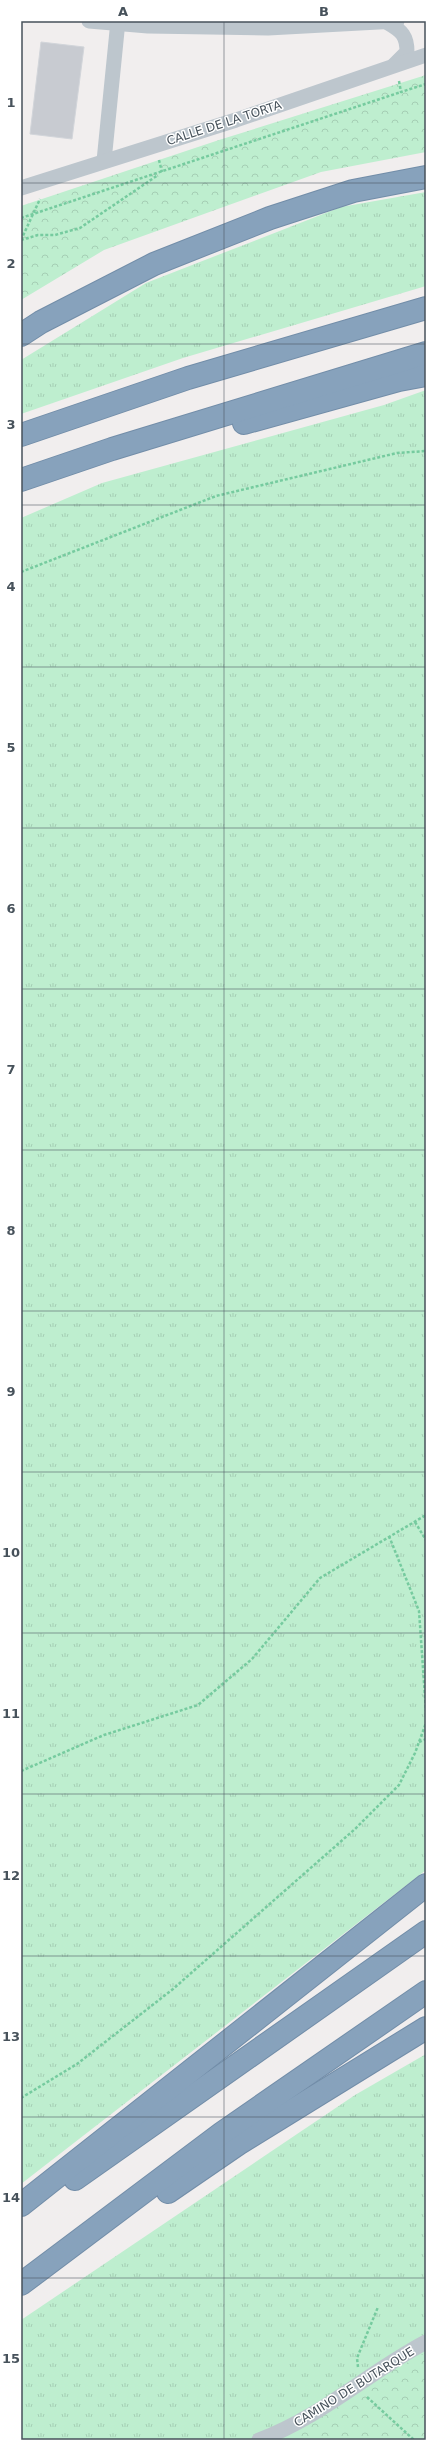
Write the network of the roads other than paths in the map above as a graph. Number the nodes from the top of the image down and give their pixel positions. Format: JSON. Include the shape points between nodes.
{"nodes":[{"id":1,"x":89,"y":21,"type":"edge"},
{"id":2,"x":393,"y":22,"type":"edge"},
{"id":3,"x":118,"y":23,"type":"edge"},
{"id":4,"x":426,"y":55,"type":"edge"},
{"id":5,"x":396,"y":72,"type":"junction"},
{"id":6,"x":104,"y":161,"type":"junction"},
{"id":7,"x":426,"y":176,"type":"edge"},
{"id":8,"x":21,"y":188,"type":"edge"},
{"id":9,"x":426,"y":308,"type":"edge"},
{"id":10,"x":21,"y":334,"type":"edge"},
{"id":11,"x":426,"y":353,"type":"edge"},
{"id":12,"x":426,"y":375,"type":"edge"},
{"id":13,"x":21,"y":435,"type":"edge"},
{"id":14,"x":112,"y":449,"type":"junction"},
{"id":15,"x":21,"y":480,"type":"edge"},
{"id":16,"x":426,"y":1885,"type":"edge"},
{"id":17,"x":426,"y":1932,"type":"edge"},
{"id":18,"x":426,"y":1992,"type":"edge"},
{"id":19,"x":426,"y":2028,"type":"edge"},
{"id":20,"x":21,"y":2205,"type":"edge"},
{"id":21,"x":21,"y":2218,"type":"edge"},
{"id":22,"x":21,"y":2284,"type":"edge"},
{"id":23,"x":21,"y":2294,"type":"edge"},
{"id":24,"x":426,"y":2342,"type":"edge"},
{"id":25,"x":259,"y":2440,"type":"edge"}],
"edges":[{"from":1,"to":3,"type":"street"},
{"from":2,"to":3,"type":"street","via":[[268,28]]},
{"from":2,"to":5,"type":"street","via":[[407,41],[407,52]]},
{"from":3,"to":6,"type":"street"},
{"from":4,"to":5,"type":"street","name":"CALLE DE LA TORTA"},
{"from":5,"to":6,"type":"street","name":"CALLE DE LA TORTA"},
{"from":6,"to":8,"type":"street","name":"CALLE DE LA TORTA"},
{"from":7,"to":10,"type":"highway","via":[[353,191],[270,218],[154,264]]},
{"from":9,"to":13,"type":"highway","via":[[188,378]]},
{"from":11,"to":14,"type":"highway"},
{"from":12,"to":14,"type":"highway","via":[[399,380],[172,444]]},
{"from":14,"to":15,"type":"highway"},
{"from":16,"to":20,"type":"highway"},
{"from":17,"to":21,"type":"highway"},
{"from":18,"to":22,"type":"highway","via":[[222,2133]]},
{"from":19,"to":23,"type":"highway","via":[[238,2144]]},
{"from":24,"to":25,"type":"street","name":"CAMINO DE BUTARQUE","via":[[359,2386],[292,2425]]}]}
